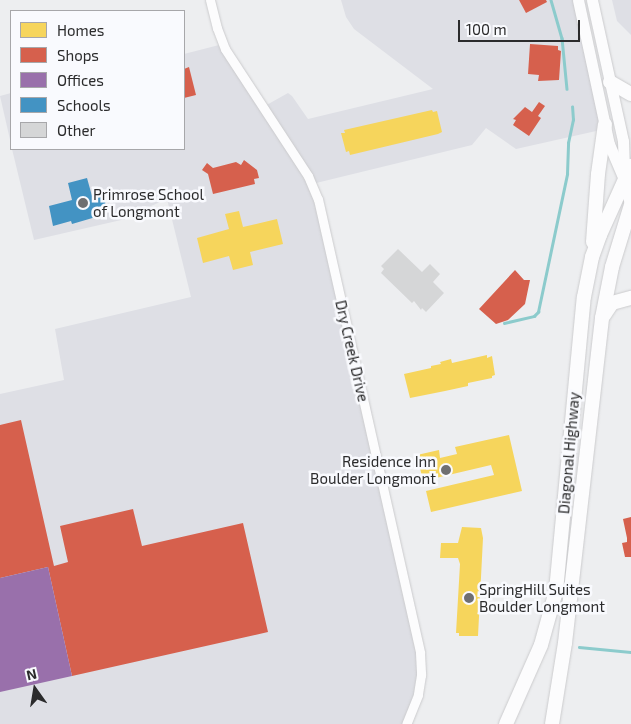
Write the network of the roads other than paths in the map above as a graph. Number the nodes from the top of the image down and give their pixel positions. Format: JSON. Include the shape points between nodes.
{"nodes":[{"id":1,"x":210,"y":0,"type":"edge"},
{"id":2,"x":578,"y":0,"type":"edge"},
{"id":3,"x":592,"y":0,"type":"edge"},
{"id":4,"x":610,"y":82,"type":"junction"},
{"id":5,"x":631,"y":94,"type":"edge"},
{"id":6,"x":605,"y":124,"type":"junction"},
{"id":7,"x":631,"y":166,"type":"edge"},
{"id":8,"x":624,"y":180,"type":"junction"},
{"id":9,"x":631,"y":206,"type":"edge"},
{"id":10,"x":592,"y":257,"type":"junction"},
{"id":11,"x":631,"y":298,"type":"edge"},
{"id":12,"x":602,"y":318,"type":"junction"},
{"id":13,"x":406,"y":724,"type":"edge"},
{"id":14,"x":506,"y":724,"type":"edge"},
{"id":15,"x":552,"y":724,"type":"edge"}],
"edges":[{"from":1,"to":13,"type":"street","name":"Dry Creek Drive","via":[[225,49],[308,176],[318,199],[420,654],[418,695]]},
{"from":2,"to":6,"type":"main road"},
{"from":3,"to":4,"type":"main road"},
{"from":4,"to":5,"type":"highway"},
{"from":4,"to":8,"type":"main road","via":[[623,141]]},
{"from":6,"to":8,"type":"main road"},
{"from":6,"to":10,"type":"highway"},
{"from":7,"to":8,"type":"highway","name":"Diagonal Highway"},
{"from":8,"to":9,"type":"main road"},
{"from":8,"to":10,"type":"highway","name":"Diagonal Highway"},
{"from":9,"to":12,"type":"highway","name":"Diagonal Highway","via":[[612,267]]},
{"from":10,"to":14,"type":"highway","name":"Diagonal Highway","via":[[578,340],[556,591],[541,646]]},
{"from":11,"to":12,"type":"highway","via":[[612,303]]},
{"from":12,"to":15,"type":"highway","name":"Diagonal Highway"}]}
